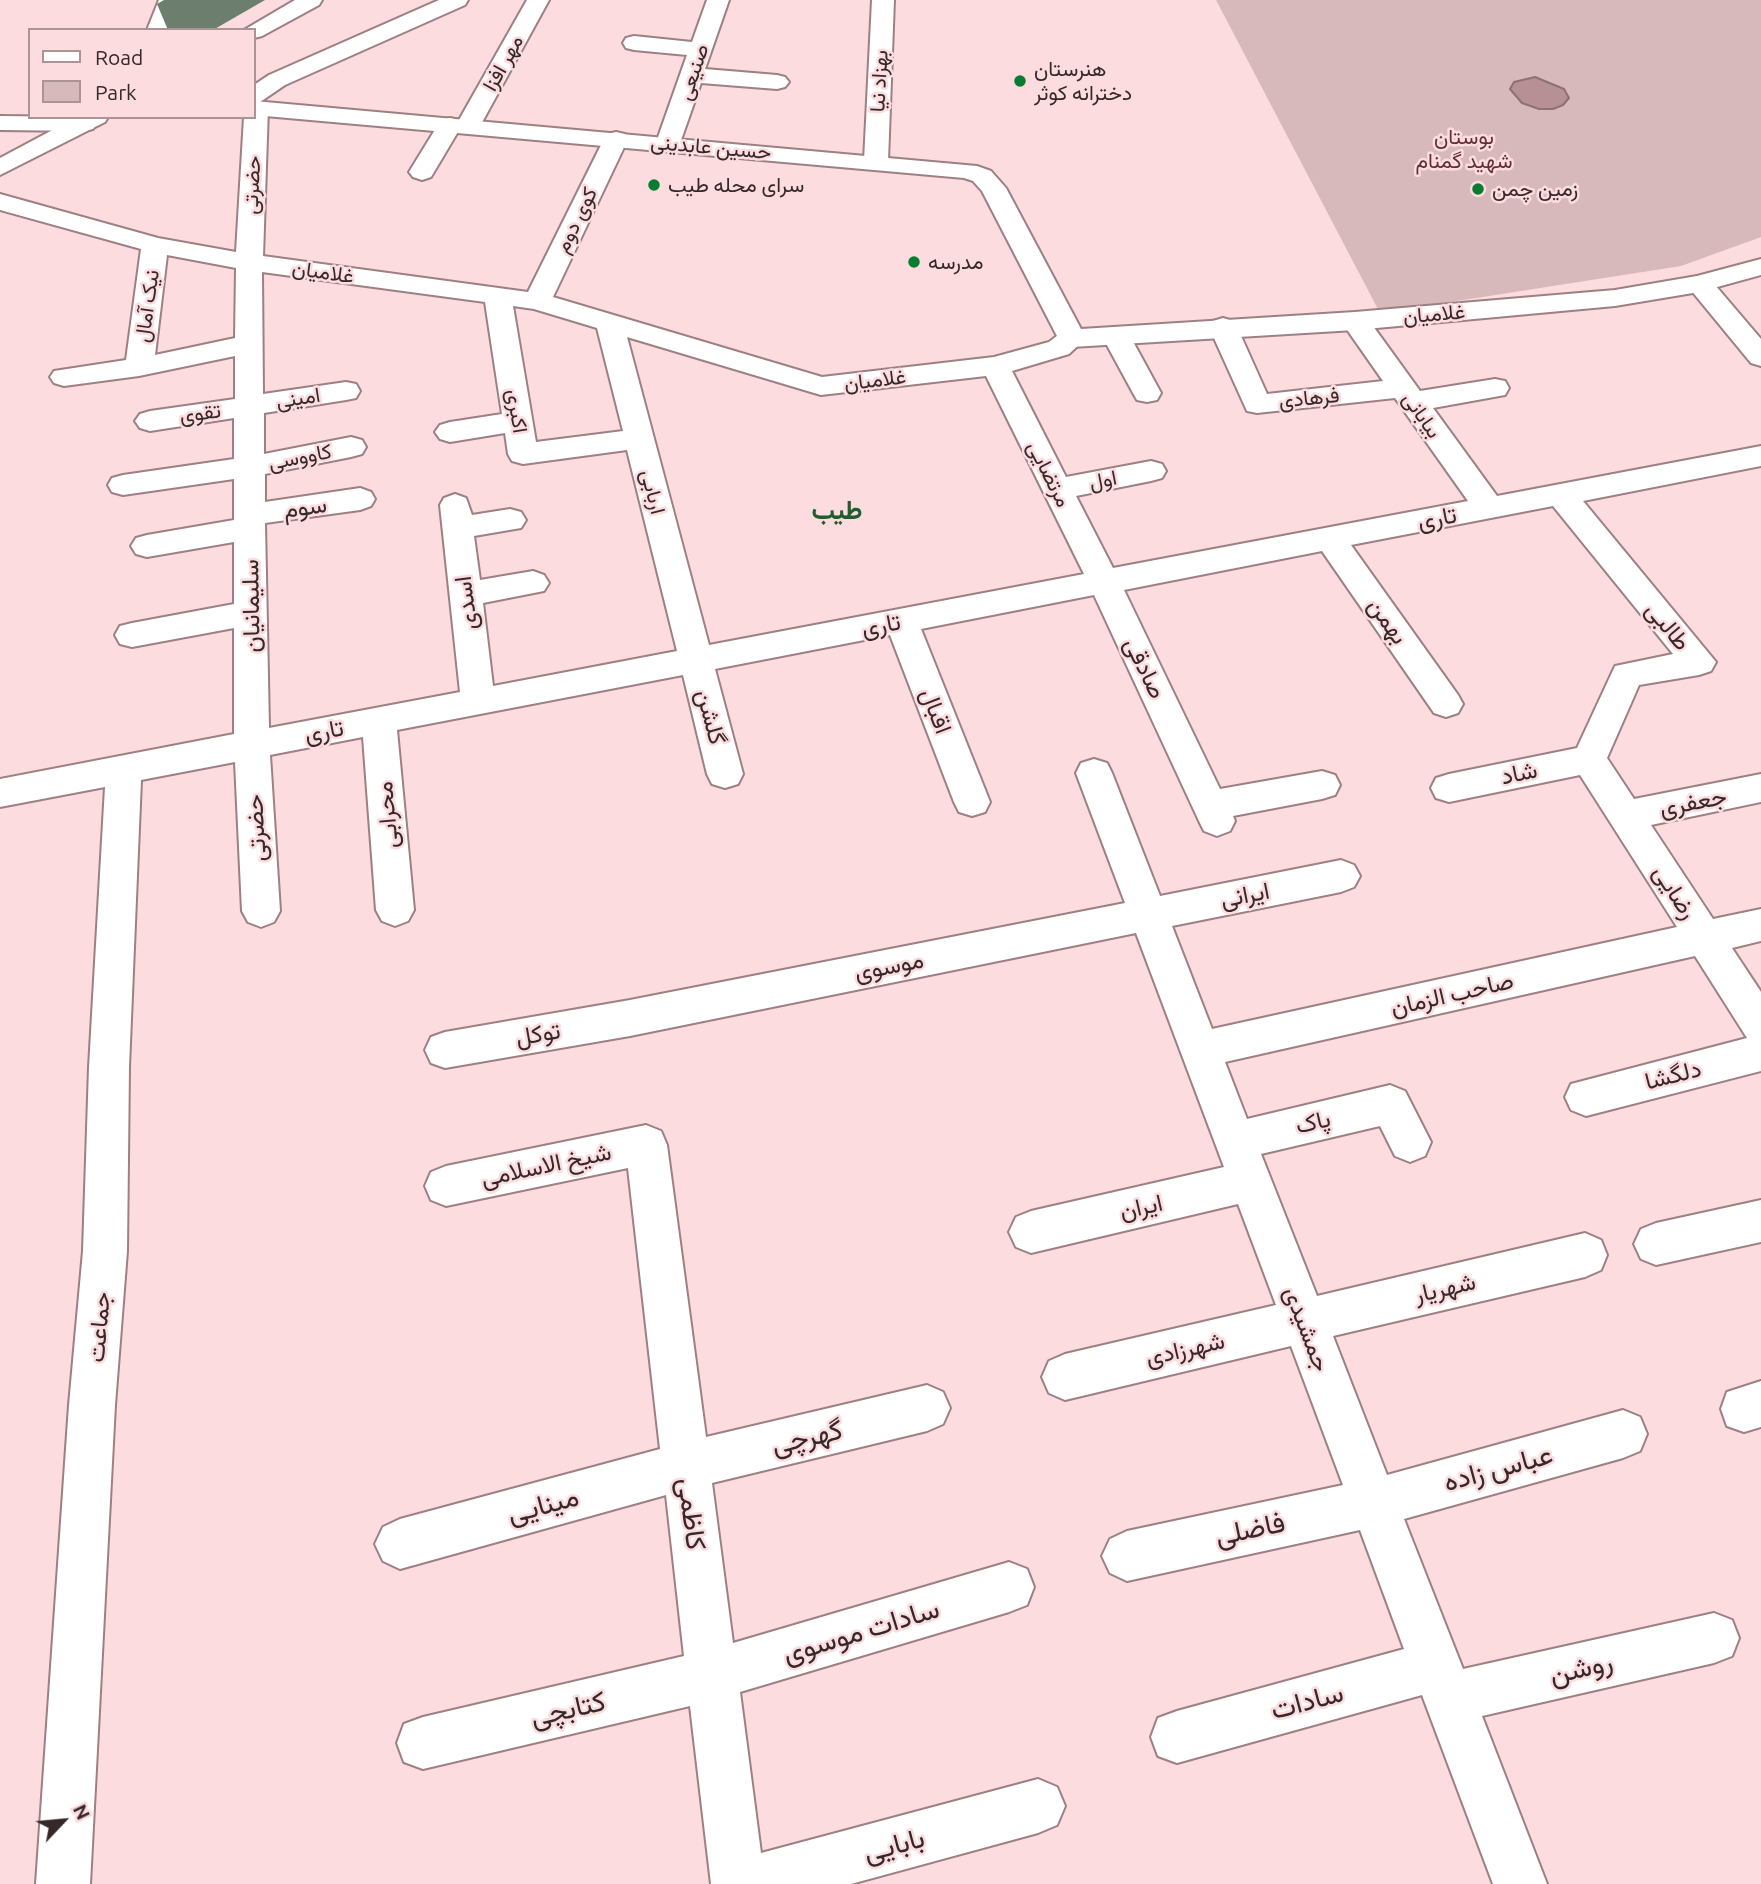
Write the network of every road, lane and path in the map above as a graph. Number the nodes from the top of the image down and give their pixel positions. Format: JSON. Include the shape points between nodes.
{"nodes":[{"id":1,"x":170,"y":0,"type":"edge"},
{"id":2,"x":311,"y":0,"type":"edge"},
{"id":3,"x":457,"y":0,"type":"edge"},
{"id":4,"x":538,"y":0,"type":"edge"},
{"id":5,"x":718,"y":0,"type":"edge"},
{"id":6,"x":883,"y":0,"type":"edge"},
{"id":7,"x":159,"y":28,"type":"edge"},
{"id":8,"x":256,"y":30,"type":"edge"},
{"id":9,"x":634,"y":43,"type":"dead end"},
{"id":10,"x":702,"y":50,"type":"junction"},
{"id":11,"x":693,"y":75,"type":"junction"},
{"id":12,"x":777,"y":82,"type":"dead end"},
{"id":13,"x":256,"y":102,"type":"edge"},
{"id":14,"x":256,"y":104,"type":"edge"},
{"id":15,"x":253,"y":119,"type":"edge"},
{"id":16,"x":90,"y":120,"type":"edge"},
{"id":17,"x":0,"y":123,"type":"edge"},
{"id":18,"x":459,"y":125,"type":"junction"},
{"id":19,"x":616,"y":139,"type":"junction"},
{"id":20,"x":668,"y":143,"type":"junction"},
{"id":21,"x":876,"y":161,"type":"junction"},
{"id":22,"x":0,"y":168,"type":"edge"},
{"id":23,"x":422,"y":172,"type":"dead end"},
{"id":24,"x":0,"y":202,"type":"edge"},
{"id":25,"x":155,"y":244,"type":"junction"},
{"id":26,"x":248,"y":262,"type":"junction"},
{"id":27,"x":1761,"y":267,"type":"edge"},
{"id":28,"x":1699,"y":284,"type":"junction"},
{"id":29,"x":498,"y":295,"type":"junction"},
{"id":30,"x":537,"y":301,"type":"junction"},
{"id":31,"x":1355,"y":321,"type":"junction"},
{"id":32,"x":610,"y":324,"type":"junction"},
{"id":33,"x":1223,"y":327,"type":"junction"},
{"id":34,"x":1116,"y":336,"type":"junction"},
{"id":35,"x":1072,"y":338,"type":"junction"},
{"id":36,"x":249,"y":344,"type":"junction"},
{"id":37,"x":1761,"y":357,"type":"edge"},
{"id":38,"x":995,"y":366,"type":"junction"},
{"id":39,"x":139,"y":367,"type":"junction"},
{"id":40,"x":64,"y":377,"type":"dead end"},
{"id":41,"x":1495,"y":388,"type":"dead end"},
{"id":42,"x":346,"y":391,"type":"dead end"},
{"id":43,"x":1147,"y":393,"type":"dead end"},
{"id":44,"x":1408,"y":395,"type":"junction"},
{"id":45,"x":250,"y":406,"type":"junction"},
{"id":46,"x":150,"y":421,"type":"dead end"},
{"id":47,"x":518,"y":421,"type":"junction"},
{"id":48,"x":450,"y":432,"type":"dead end"},
{"id":49,"x":639,"y":439,"type":"junction"},
{"id":50,"x":351,"y":447,"type":"dead end"},
{"id":51,"x":1761,"y":456,"type":"edge"},
{"id":52,"x":250,"y":467,"type":"junction"},
{"id":53,"x":1151,"y":471,"type":"dead end"},
{"id":54,"x":123,"y":485,"type":"dead end"},
{"id":55,"x":1056,"y":489,"type":"junction"},
{"id":56,"x":1561,"y":495,"type":"junction"},
{"id":57,"x":360,"y":499,"type":"dead end"},
{"id":58,"x":1489,"y":508,"type":"junction"},
{"id":59,"x":510,"y":520,"type":"dead end"},
{"id":60,"x":250,"y":522,"type":"junction"},
{"id":61,"x":1330,"y":539,"type":"junction"},
{"id":62,"x":147,"y":546,"type":"dead end"},
{"id":63,"x":1104,"y":582,"type":"junction"},
{"id":64,"x":533,"y":583,"type":"dead end"},
{"id":65,"x":465,"y":594,"type":"junction"},
{"id":66,"x":251,"y":613,"type":"junction"},
{"id":67,"x":901,"y":621,"type":"junction"},
{"id":68,"x":132,"y":635,"type":"dead end"},
{"id":69,"x":696,"y":660,"type":"junction"},
{"id":70,"x":478,"y":702,"type":"junction"},
{"id":71,"x":1446,"y":704,"type":"dead end"},
{"id":72,"x":379,"y":721,"type":"junction"},
{"id":73,"x":252,"y":745,"type":"junction"},
{"id":74,"x":1589,"y":759,"type":"junction"},
{"id":75,"x":124,"y":769,"type":"junction"},
{"id":76,"x":1094,"y":773,"type":"dead end"},
{"id":77,"x":725,"y":774,"type":"dead end"},
{"id":78,"x":1322,"y":785,"type":"dead end"},
{"id":79,"x":1449,"y":788,"type":"dead end"},
{"id":80,"x":1761,"y":788,"type":"edge"},
{"id":81,"x":0,"y":793,"type":"edge"},
{"id":82,"x":972,"y":802,"type":"dead end"},
{"id":83,"x":1626,"y":815,"type":"junction"},
{"id":84,"x":1341,"y":876,"type":"dead end"},
{"id":85,"x":395,"y":910,"type":"dead end"},
{"id":86,"x":261,"y":911,"type":"dead end"},
{"id":87,"x":1149,"y":913,"type":"junction"},
{"id":88,"x":1761,"y":925,"type":"edge"},
{"id":89,"x":1704,"y":937,"type":"junction"},
{"id":90,"x":630,"y":1018,"type":"joint"},
{"id":91,"x":1761,"y":1026,"type":"edge"},
{"id":92,"x":445,"y":1050,"type":"dead end"},
{"id":93,"x":1200,"y":1050,"type":"junction"},
{"id":94,"x":1761,"y":1053,"type":"edge"},
{"id":95,"x":1586,"y":1097,"type":"dead end"},
{"id":96,"x":1236,"y":1140,"type":"junction"},
{"id":97,"x":1410,"y":1142,"type":"dead end"},
{"id":98,"x":646,"y":1145,"type":"joint"},
{"id":99,"x":1250,"y":1181,"type":"junction"},
{"id":100,"x":446,"y":1186,"type":"dead end"},
{"id":101,"x":1761,"y":1222,"type":"edge"},
{"id":102,"x":1031,"y":1232,"type":"dead end"},
{"id":103,"x":1656,"y":1244,"type":"dead end"},
{"id":104,"x":1585,"y":1255,"type":"dead end"},
{"id":105,"x":1304,"y":1321,"type":"junction"},
{"id":106,"x":1065,"y":1377,"type":"dead end"},
{"id":107,"x":927,"y":1408,"type":"dead end"},
{"id":108,"x":1623,"y":1434,"type":"dead end"},
{"id":109,"x":686,"y":1466,"type":"junction"},
{"id":110,"x":1374,"y":1503,"type":"junction"},
{"id":111,"x":400,"y":1544,"type":"dead end"},
{"id":112,"x":1127,"y":1556,"type":"dead end"},
{"id":113,"x":1009,"y":1587,"type":"dead end"},
{"id":114,"x":1714,"y":1638,"type":"dead end"},
{"id":115,"x":712,"y":1675,"type":"junction"},
{"id":116,"x":1442,"y":1682,"type":"junction"},
{"id":117,"x":1177,"y":1737,"type":"dead end"},
{"id":118,"x":423,"y":1743,"type":"dead end"},
{"id":119,"x":1038,"y":1806,"type":"dead end"},
{"id":120,"x":63,"y":1884,"type":"edge"},
{"id":121,"x":738,"y":1884,"type":"edge"},
{"id":122,"x":750,"y":1884,"type":"edge"},
{"id":123,"x":1520,"y":1884,"type":"edge"}],
"edges":[{"from":1,"to":7,"type":"street"},
{"from":2,"to":8,"type":"street"},
{"from":3,"to":13,"type":"street","via":[[277,80]]},
{"from":4,"to":18,"type":"street","name":"مهر افزا"},
{"from":5,"to":10,"type":"street","name":"صنیعی"},
{"from":6,"to":21,"type":"street","name":"بهزاد نیا"},
{"from":9,"to":10,"type":"street"},
{"from":10,"to":11,"type":"street","name":"صنیعی"},
{"from":11,"to":12,"type":"street"},
{"from":11,"to":20,"type":"street","name":"صنیعی"},
{"from":14,"to":18,"type":"street","name":"حسین عابدینی"},
{"from":15,"to":26,"type":"street","name":"حضرتی"},
{"from":16,"to":17,"type":"street"},
{"from":16,"to":22,"type":"street"},
{"from":18,"to":19,"type":"street","name":"حسین عابدینی"},
{"from":18,"to":23,"type":"street"},
{"from":19,"to":20,"type":"street","name":"حسین عابدینی"},
{"from":19,"to":30,"type":"street","name":"کوی دوم"},
{"from":20,"to":21,"type":"street","name":"حسین عابدینی"},
{"from":21,"to":35,"type":"street","name":"حسین عابدینی","via":[[982,176],[993,188]]},
{"from":24,"to":25,"type":"street","name":"غلامیان"},
{"from":25,"to":26,"type":"street","name":"غلامیان"},
{"from":25,"to":39,"type":"street","name":"نیک آمال"},
{"from":26,"to":29,"type":"street","name":"غلامیان"},
{"from":26,"to":36,"type":"street","name":"سلیمانیان"},
{"from":27,"to":28,"type":"street","name":"غلامیان"},
{"from":28,"to":31,"type":"street","name":"غلامیان","via":[[1615,298]]},
{"from":28,"to":37,"type":"street"},
{"from":29,"to":30,"type":"street","name":"غلامیان"},
{"from":29,"to":47,"type":"street","name":"اکبری"},
{"from":30,"to":32,"type":"street","name":"غلامیان"},
{"from":31,"to":33,"type":"street","name":"غلامیان"},
{"from":31,"to":44,"type":"street","name":"بیابانی"},
{"from":32,"to":38,"type":"street","name":"غلامیان","via":[[821,386]]},
{"from":32,"to":49,"type":"street","name":"اربابی"},
{"from":33,"to":34,"type":"street","name":"غلامیان"},
{"from":33,"to":44,"type":"street","name":"فرهادی","via":[[1257,404]]},
{"from":34,"to":35,"type":"street","name":"غلامیان"},
{"from":34,"to":43,"type":"street"},
{"from":35,"to":38,"type":"street","name":"غلامیان","via":[[1059,348]]},
{"from":36,"to":39,"type":"street"},
{"from":36,"to":45,"type":"street","name":"سلیمانیان"},
{"from":38,"to":55,"type":"street","name":"مرتضایی"},
{"from":39,"to":40,"type":"street"},
{"from":41,"to":44,"type":"street"},
{"from":42,"to":45,"type":"street","name":"امینی"},
{"from":44,"to":58,"type":"street","name":"بیابانی"},
{"from":45,"to":46,"type":"street","name":"تقوی"},
{"from":45,"to":52,"type":"street","name":"سلیمانیان"},
{"from":47,"to":48,"type":"street"},
{"from":47,"to":49,"type":"street","name":"اکبری","via":[[523,454]]},
{"from":49,"to":69,"type":"street","name":"اربابی"},
{"from":50,"to":52,"type":"street","name":"کاووسی"},
{"from":51,"to":56,"type":"street","name":"تاری"},
{"from":52,"to":54,"type":"street"},
{"from":52,"to":60,"type":"street","name":"سلیمانیان"},
{"from":53,"to":55,"type":"street","name":"اول"},
{"from":55,"to":63,"type":"street","name":"مرتضایی"},
{"from":56,"to":58,"type":"street","name":"تاری"},
{"from":56,"to":74,"type":"street","name":"طالبی","via":[[1699,662],[1627,675]]},
{"from":57,"to":60,"type":"street","name":"سوم"},
{"from":58,"to":61,"type":"street","name":"تاری"},
{"from":59,"to":65,"type":"street","name":"اسدی","via":[[456,516]]},
{"from":60,"to":62,"type":"street","name":"سوم"},
{"from":60,"to":66,"type":"street","name":"سلیمانیان"},
{"from":61,"to":63,"type":"street","name":"تاری"},
{"from":61,"to":71,"type":"street","name":"بهمن"},
{"from":63,"to":67,"type":"street","name":"تاری"},
{"from":63,"to":78,"type":"street","name":"صادقی","via":[[1214,813]]},
{"from":64,"to":65,"type":"street"},
{"from":65,"to":70,"type":"street","name":"اسدی"},
{"from":66,"to":68,"type":"street"},
{"from":66,"to":73,"type":"street","name":"سلیمانیان"},
{"from":67,"to":69,"type":"street","name":"تاری"},
{"from":67,"to":82,"type":"street","name":"اقبال"},
{"from":69,"to":70,"type":"street","name":"تاری"},
{"from":69,"to":77,"type":"street","name":"گلشن"},
{"from":70,"to":72,"type":"street","name":"تاری"},
{"from":72,"to":73,"type":"street","name":"تاری"},
{"from":72,"to":85,"type":"street","name":"محرابی"},
{"from":73,"to":75,"type":"street","name":"تاری"},
{"from":73,"to":86,"type":"street","name":"حضرتی"},
{"from":74,"to":79,"type":"street","name":"شاد"},
{"from":74,"to":83,"type":"street","name":"رضایی"},
{"from":75,"to":81,"type":"street","name":"تاری"},
{"from":75,"to":120,"type":"street","name":"جماعت","via":[[108,1066],[105,1251]]},
{"from":76,"to":87,"type":"street","name":"جمشیدی"},
{"from":80,"to":83,"type":"street","name":"جعفری"},
{"from":83,"to":89,"type":"street","name":"رضایی"},
{"from":84,"to":87,"type":"street","name":"ایرانی"},
{"from":87,"to":90,"type":"street","name":"موسوی"},
{"from":87,"to":93,"type":"street","name":"جمشیدی"},
{"from":88,"to":89,"type":"street","name":"صاحب الزمان"},
{"from":89,"to":91,"type":"street","name":"رضایی"},
{"from":89,"to":93,"type":"street","name":"صاحب الزمان"},
{"from":90,"to":92,"type":"street","name":"توکل"},
{"from":93,"to":96,"type":"street","name":"جمشیدی"},
{"from":94,"to":95,"type":"street","name":"دلگشا"},
{"from":96,"to":97,"type":"street","name":"پاک","via":[[1390,1104]]},
{"from":96,"to":99,"type":"street","name":"جمشیدی"},
{"from":98,"to":100,"type":"street","name":"شیخ الاسلامی"},
{"from":98,"to":109,"type":"street","name":"کاظمی"},
{"from":99,"to":102,"type":"street","name":"ایران"},
{"from":99,"to":105,"type":"street","name":"جمشیدی"},
{"from":101,"to":103,"type":"street"},
{"from":104,"to":105,"type":"street","name":"شهریار"},
{"from":105,"to":106,"type":"street","name":"شهرزادی"},
{"from":105,"to":110,"type":"street","name":"جمشیدی"},
{"from":107,"to":109,"type":"street","name":"گهرچی"},
{"from":108,"to":110,"type":"street","name":"عباس زاده"},
{"from":109,"to":111,"type":"street","name":"مینایی"},
{"from":109,"to":115,"type":"street","name":"کاظمی"},
{"from":110,"to":112,"type":"street","name":"فاضلی"},
{"from":110,"to":116,"type":"street","name":"جمشیدی"},
{"from":113,"to":115,"type":"street","name":"سادات موسوی"},
{"from":114,"to":116,"type":"street","name":"روشن"},
{"from":115,"to":118,"type":"street","name":"کتابچی"},
{"from":115,"to":121,"type":"street","name":"کاظمی"},
{"from":116,"to":117,"type":"street","name":"سادات"},
{"from":116,"to":123,"type":"street","name":"جمشیدی"},
{"from":119,"to":122,"type":"street","name":"بابایی"}]}
